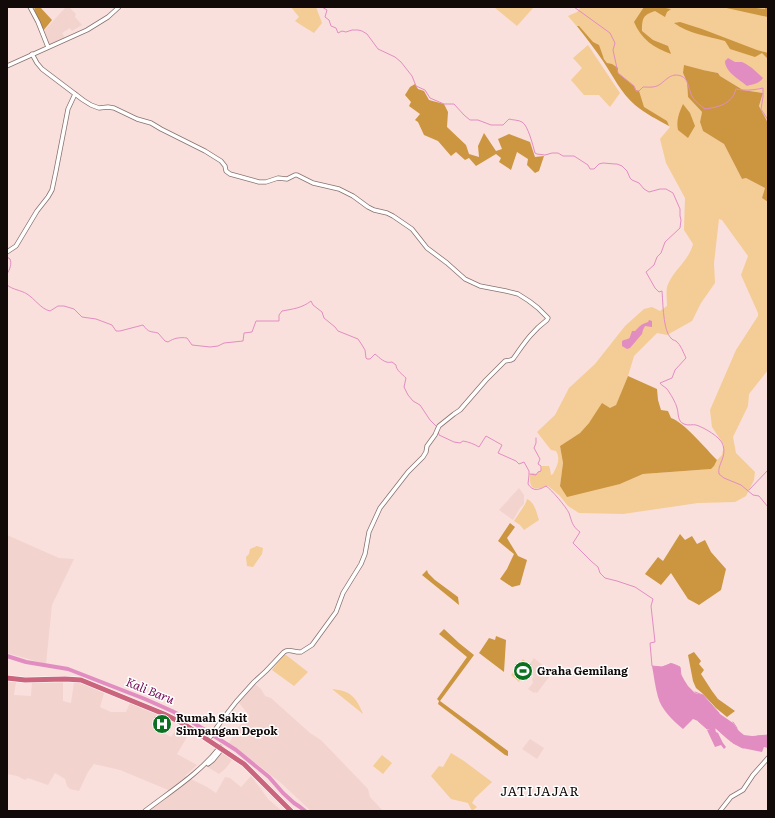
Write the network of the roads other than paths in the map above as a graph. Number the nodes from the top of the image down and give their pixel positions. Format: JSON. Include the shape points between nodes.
{"nodes":[{"id":1,"x":30,"y":7,"type":"edge"},
{"id":2,"x":119,"y":7,"type":"edge"},
{"id":3,"x":48,"y":48,"type":"junction"},
{"id":4,"x":32,"y":54,"type":"junction"},
{"id":5,"x":7,"y":66,"type":"edge"},
{"id":6,"x":75,"y":94,"type":"junction"},
{"id":7,"x":7,"y":252,"type":"edge"},
{"id":8,"x":9,"y":679,"type":"edge"},
{"id":9,"x":209,"y":740,"type":"junction"},
{"id":10,"x":220,"y":749,"type":"junction"},
{"id":11,"x":768,"y":758,"type":"edge"},
{"id":12,"x":145,"y":811,"type":"edge"},
{"id":13,"x":288,"y":811,"type":"edge"},
{"id":14,"x":291,"y":811,"type":"edge"},
{"id":15,"x":720,"y":811,"type":"edge"}],
"edges":[{"from":1,"to":3,"type":"street"},
{"from":2,"to":3,"type":"street","via":[[92,27]]},
{"from":3,"to":4,"type":"street"},
{"from":4,"to":5,"type":"street"},
{"from":4,"to":6,"type":"street","via":[[42,69]]},
{"from":6,"to":7,"type":"street","via":[[68,109],[52,190],[16,246]]},
{"from":6,"to":9,"type":"street","via":[[94,106],[114,108],[151,123],[221,161],[230,174],[259,182],[287,179],[296,175],[313,183],[344,191],[368,207],[401,220],[412,229],[426,248],[447,262],[465,279],[480,286],[523,297],[548,319],[534,331],[513,359],[505,361],[463,408],[437,429],[424,457],[408,472],[378,511],[369,532],[361,564],[343,593],[333,617],[312,645],[299,652],[286,650],[239,699]]},
{"from":8,"to":9,"type":"highway","via":[[18,682],[84,683],[163,716]]},
{"from":9,"to":10,"type":"highway"},
{"from":10,"to":12,"type":"street","via":[[212,761]]},
{"from":10,"to":13,"type":"highway","via":[[248,770]]},
{"from":10,"to":14,"type":"highway","via":[[240,760]]},
{"from":11,"to":15,"type":"street","via":[[743,790],[731,797]]}]}
